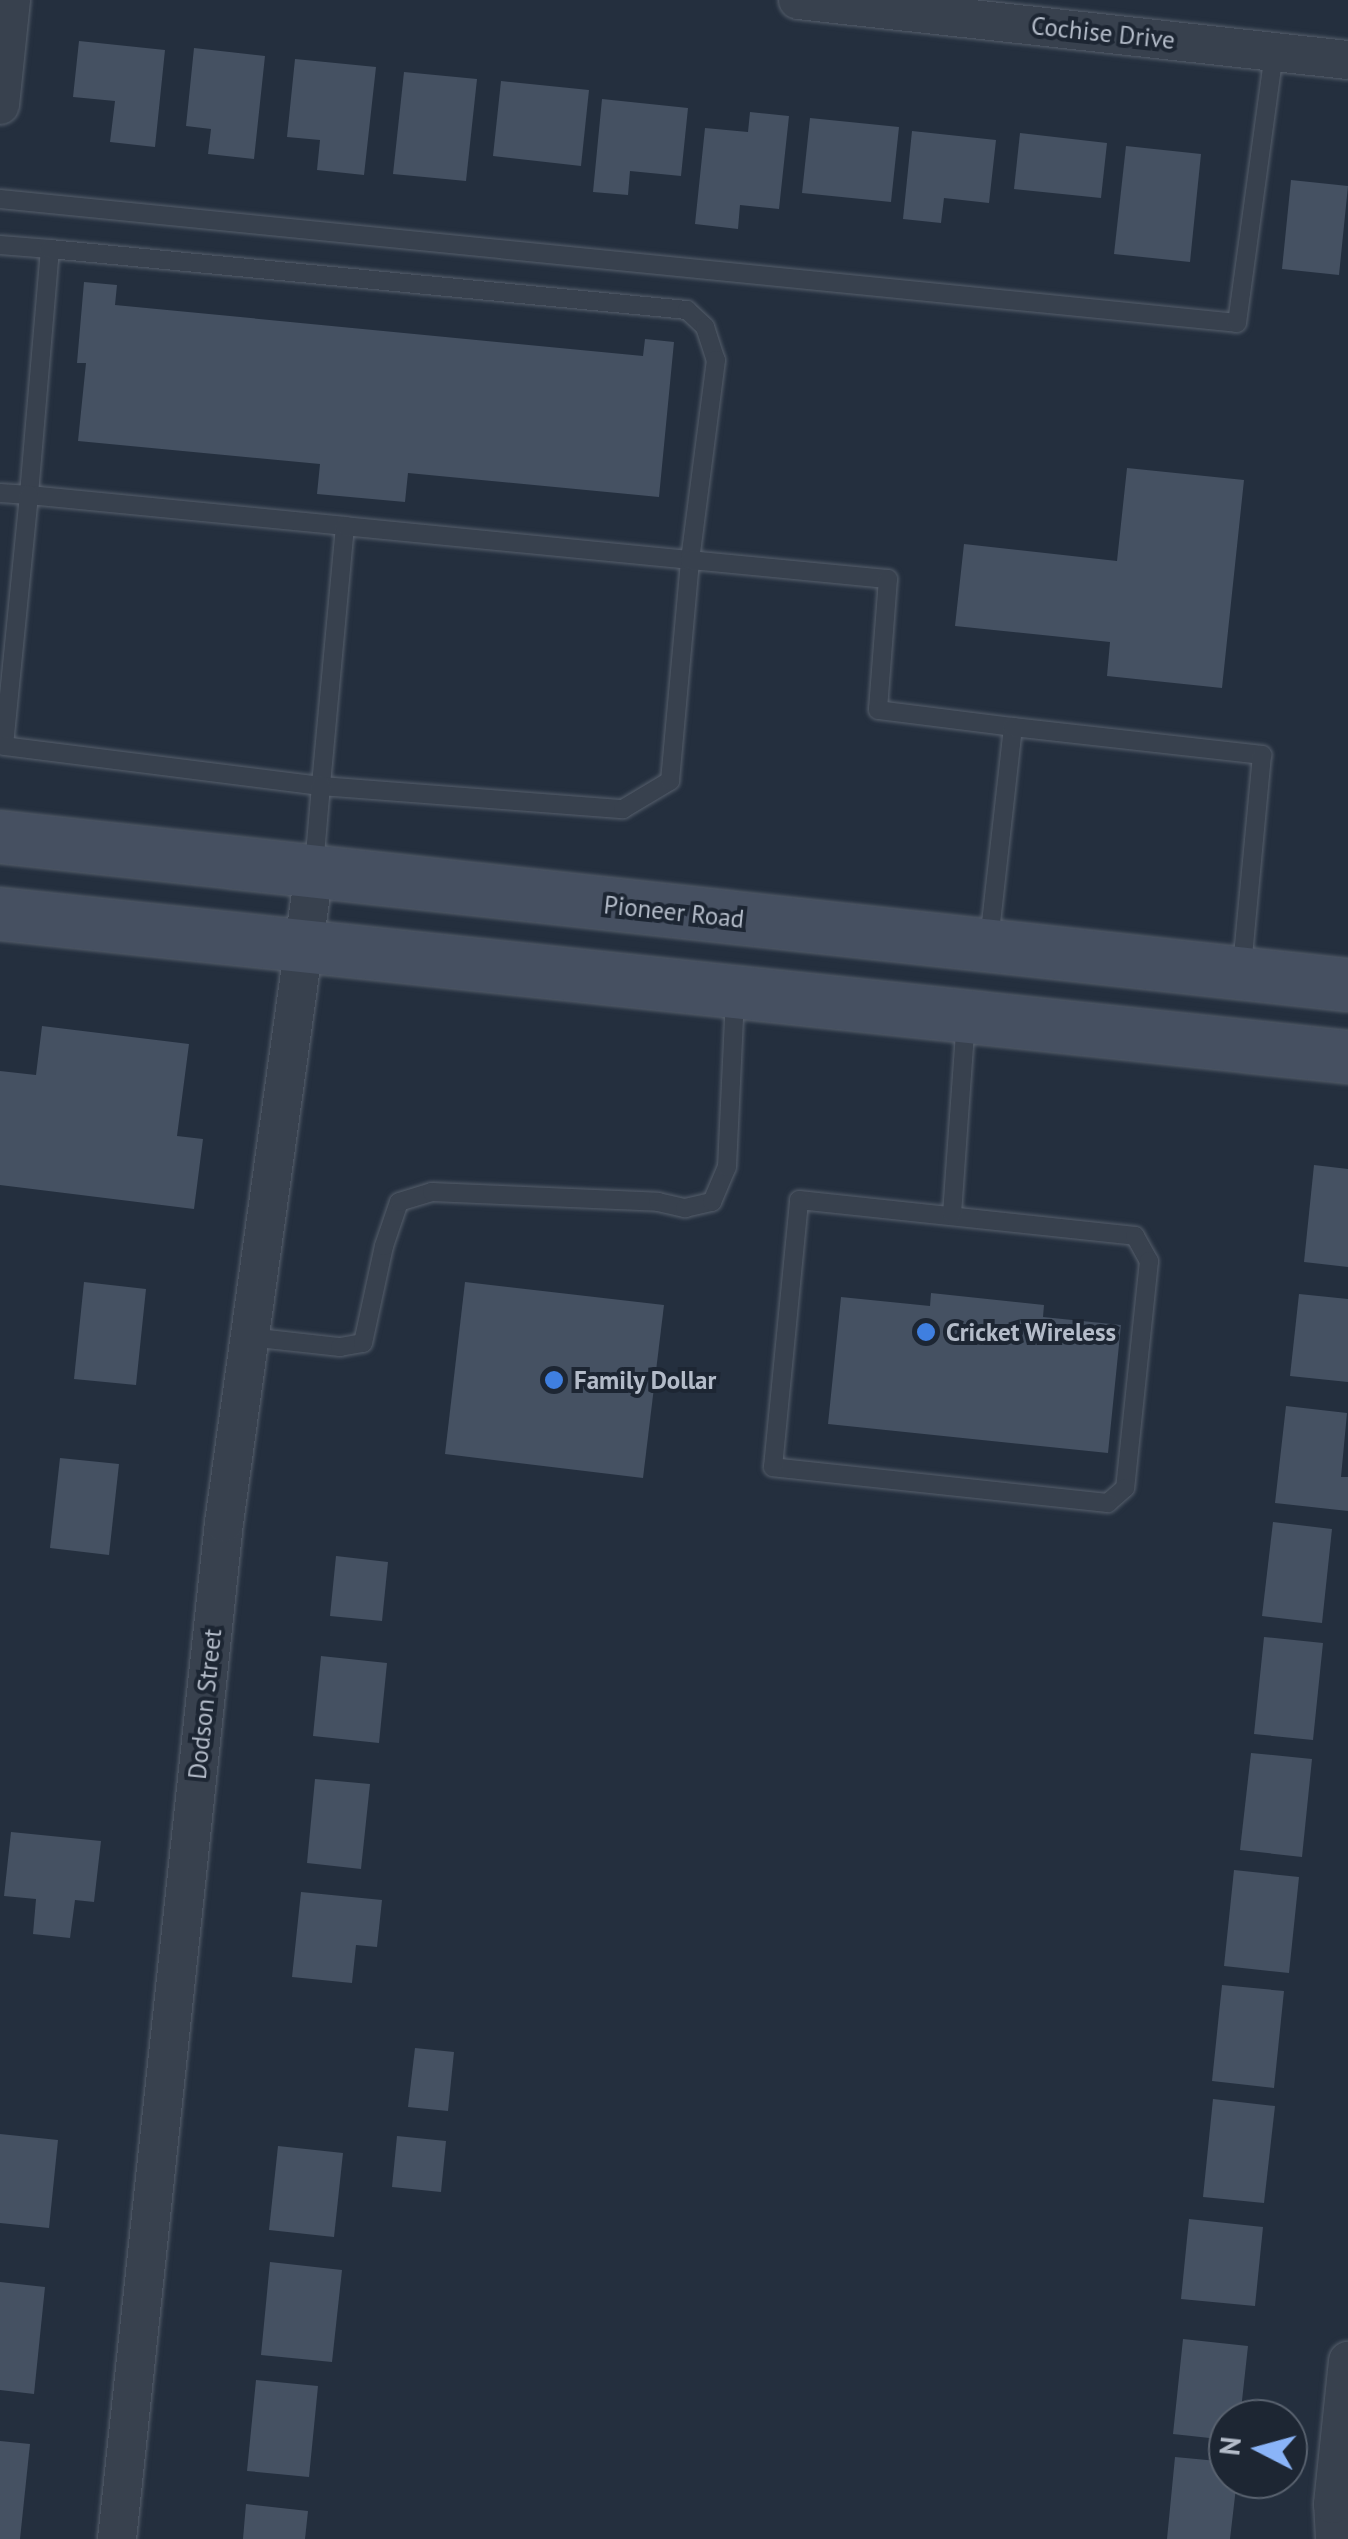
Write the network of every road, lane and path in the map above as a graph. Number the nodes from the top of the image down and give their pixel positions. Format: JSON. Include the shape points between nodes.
{"nodes":[{"id":1,"x":11,"y":0,"type":"edge"},
{"id":2,"x":798,"y":0,"type":"edge"},
{"id":3,"x":1274,"y":52,"type":"junction"},
{"id":4,"x":1348,"y":60,"type":"edge"},
{"id":5,"x":0,"y":105,"type":"edge"},
{"id":6,"x":0,"y":199,"type":"edge"},
{"id":7,"x":0,"y":245,"type":"edge"},
{"id":8,"x":50,"y":250,"type":"junction"},
{"id":9,"x":0,"y":493,"type":"edge"},
{"id":10,"x":29,"y":495,"type":"junction"},
{"id":11,"x":345,"y":526,"type":"junction"},
{"id":12,"x":690,"y":560,"type":"junction"},
{"id":13,"x":1013,"y":727,"type":"junction"},
{"id":14,"x":320,"y":786,"type":"junction"},
{"id":15,"x":0,"y":837,"type":"edge"},
{"id":16,"x":314,"y":872,"type":"junction"},
{"id":17,"x":0,"y":914,"type":"edge"},
{"id":18,"x":988,"y":946,"type":"junction"},
{"id":19,"x":301,"y":948,"type":"junction"},
{"id":20,"x":1241,"y":973,"type":"junction"},
{"id":21,"x":1348,"y":985,"type":"edge"},
{"id":22,"x":735,"y":992,"type":"junction"},
{"id":23,"x":973,"y":1018,"type":"junction"},
{"id":24,"x":1348,"y":1058,"type":"edge"},
{"id":25,"x":952,"y":1214,"type":"junction"},
{"id":26,"x":248,"y":1337,"type":"junction"},
{"id":27,"x":1348,"y":2361,"type":"edge"},
{"id":28,"x":117,"y":2539,"type":"edge"},
{"id":29,"x":1335,"y":2539,"type":"edge"}],
"edges":[{"from":1,"to":5,"type":"street"},
{"from":2,"to":3,"type":"street","name":"Cochise Drive"},
{"from":3,"to":4,"type":"street","name":"Cochise Drive"},
{"from":3,"to":6,"type":"lane","via":[[1237,323]]},
{"from":7,"to":8,"type":"lane"},
{"from":8,"to":10,"type":"lane"},
{"from":8,"to":12,"type":"lane","via":[[687,310],[706,327],[716,360]]},
{"from":9,"to":10,"type":"lane"},
{"from":10,"to":11,"type":"lane"},
{"from":10,"to":14,"type":"lane","via":[[4,746]]},
{"from":11,"to":12,"type":"lane"},
{"from":11,"to":14,"type":"lane"},
{"from":12,"to":13,"type":"lane","via":[[888,579],[878,710]]},
{"from":12,"to":14,"type":"lane","via":[[670,781],[624,810]]},
{"from":13,"to":18,"type":"lane"},
{"from":13,"to":20,"type":"lane","via":[[1262,756]]},
{"from":14,"to":16,"type":"lane"},
{"from":15,"to":16,"type":"main road","name":"Pioneer Road"},
{"from":16,"to":18,"type":"main road","name":"Pioneer Road"},
{"from":16,"to":19,"type":"street","name":"Dodson Street"},
{"from":17,"to":19,"type":"main road"},
{"from":18,"to":20,"type":"main road","name":"Pioneer Road"},
{"from":18,"to":23,"type":"main road"},
{"from":19,"to":22,"type":"main road"},
{"from":19,"to":26,"type":"street","name":"Dodson Street"},
{"from":20,"to":21,"type":"main road","name":"Pioneer Road"},
{"from":22,"to":23,"type":"main road"},
{"from":22,"to":26,"type":"lane","via":[[727,1166],[712,1202],[685,1208],[432,1192],[400,1202],[363,1343],[340,1347]]},
{"from":23,"to":24,"type":"main road"},
{"from":23,"to":25,"type":"lane"},
{"from":25,"to":25,"type":"lane","via":[[799,1200],[772,1467],[1108,1502],[1125,1488],[1148,1261],[1135,1236]]},
{"from":26,"to":28,"type":"street","name":"Dodson Street"},
{"from":27,"to":29,"type":"street"}]}
